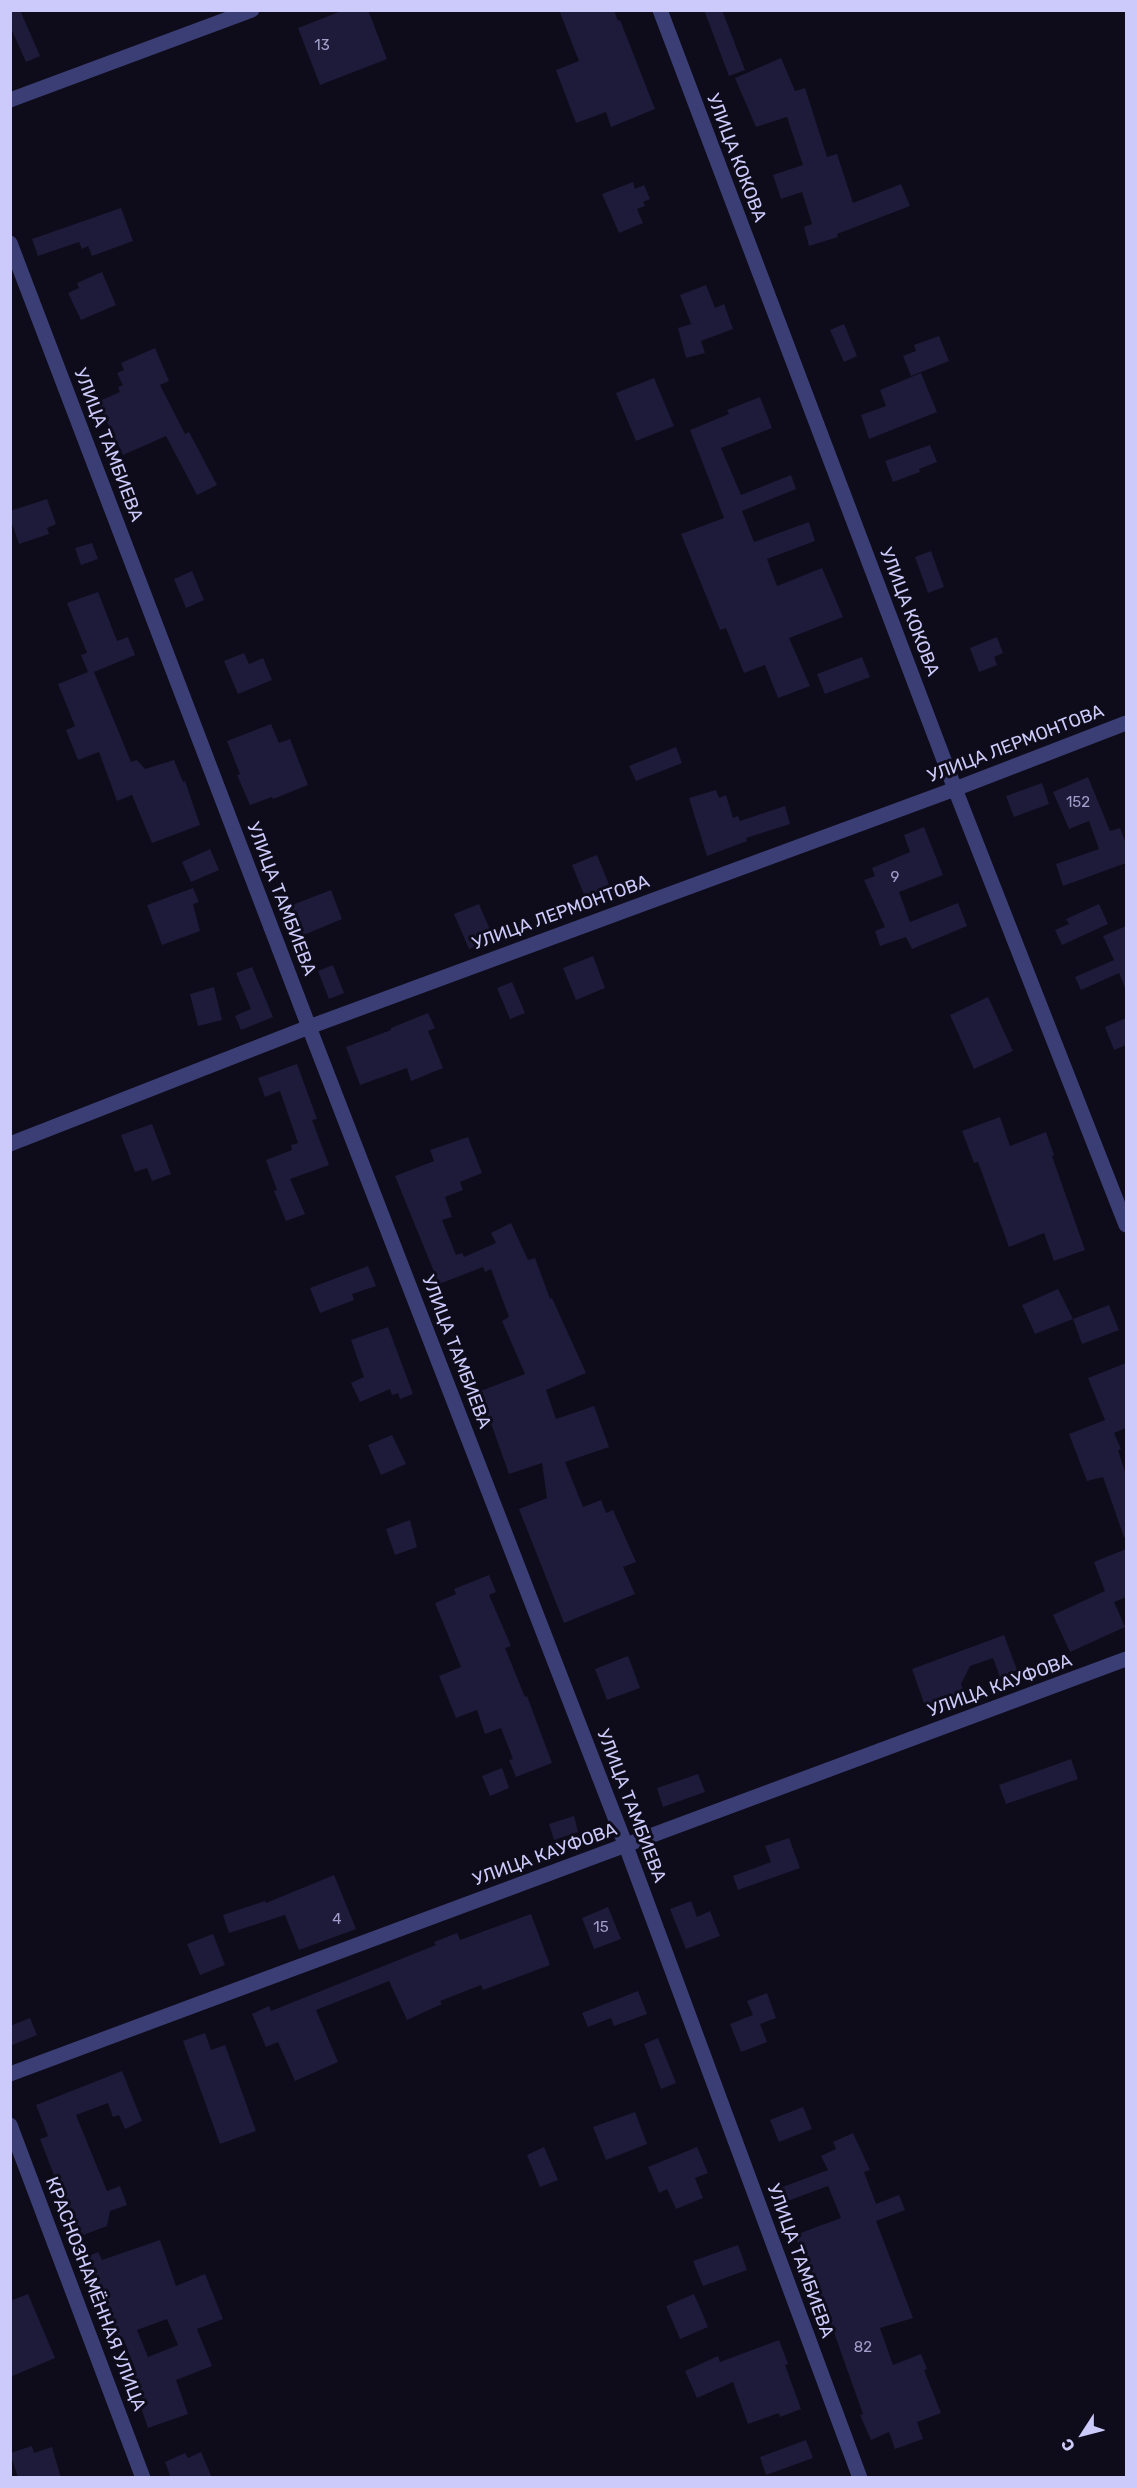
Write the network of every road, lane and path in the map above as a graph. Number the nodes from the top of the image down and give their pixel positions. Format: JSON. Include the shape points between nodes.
{"nodes":[{"id":1,"x":252,"y":10,"type":"edge"},
{"id":2,"x":660,"y":10,"type":"edge"},
{"id":3,"x":10,"y":100,"type":"edge"},
{"id":4,"x":10,"y":243,"type":"edge"},
{"id":5,"x":1126,"y":723,"type":"edge"},
{"id":6,"x":955,"y":789,"type":"junction"},
{"id":7,"x":309,"y":1027,"type":"junction"},
{"id":8,"x":10,"y":1144,"type":"edge"},
{"id":9,"x":1126,"y":1225,"type":"edge"},
{"id":10,"x":1126,"y":1659,"type":"edge"},
{"id":11,"x":626,"y":1846,"type":"junction"},
{"id":12,"x":10,"y":2074,"type":"edge"},
{"id":13,"x":10,"y":2125,"type":"edge"},
{"id":14,"x":143,"y":2478,"type":"edge"},
{"id":15,"x":860,"y":2478,"type":"edge"}],
"edges":[{"from":1,"to":3,"type":"street"},
{"from":2,"to":6,"type":"street","name":"УЛИЦА КОКОВА"},
{"from":4,"to":7,"type":"street","name":"УЛИЦА ТАМБИЕВА"},
{"from":5,"to":6,"type":"street","name":"УЛИЦА ЛЕРМОНТОВА"},
{"from":6,"to":7,"type":"street","name":"УЛИЦА ЛЕРМОНТОВА"},
{"from":6,"to":9,"type":"street","name":"УЛИЦА КОКОВА"},
{"from":7,"to":8,"type":"street","name":"УЛИЦА ЛЕРМОНТОВА"},
{"from":7,"to":11,"type":"street","name":"УЛИЦА ТАМБИЕВА"},
{"from":10,"to":11,"type":"street","name":"УЛИЦА КАУФОВА"},
{"from":11,"to":12,"type":"street","name":"УЛИЦА КАУФОВА"},
{"from":11,"to":15,"type":"street","name":"УЛИЦА ТАМБИЕВА"},
{"from":13,"to":14,"type":"street","name":"КРАСНОЗНАМЁННАЯ УЛИЦА"}]}
